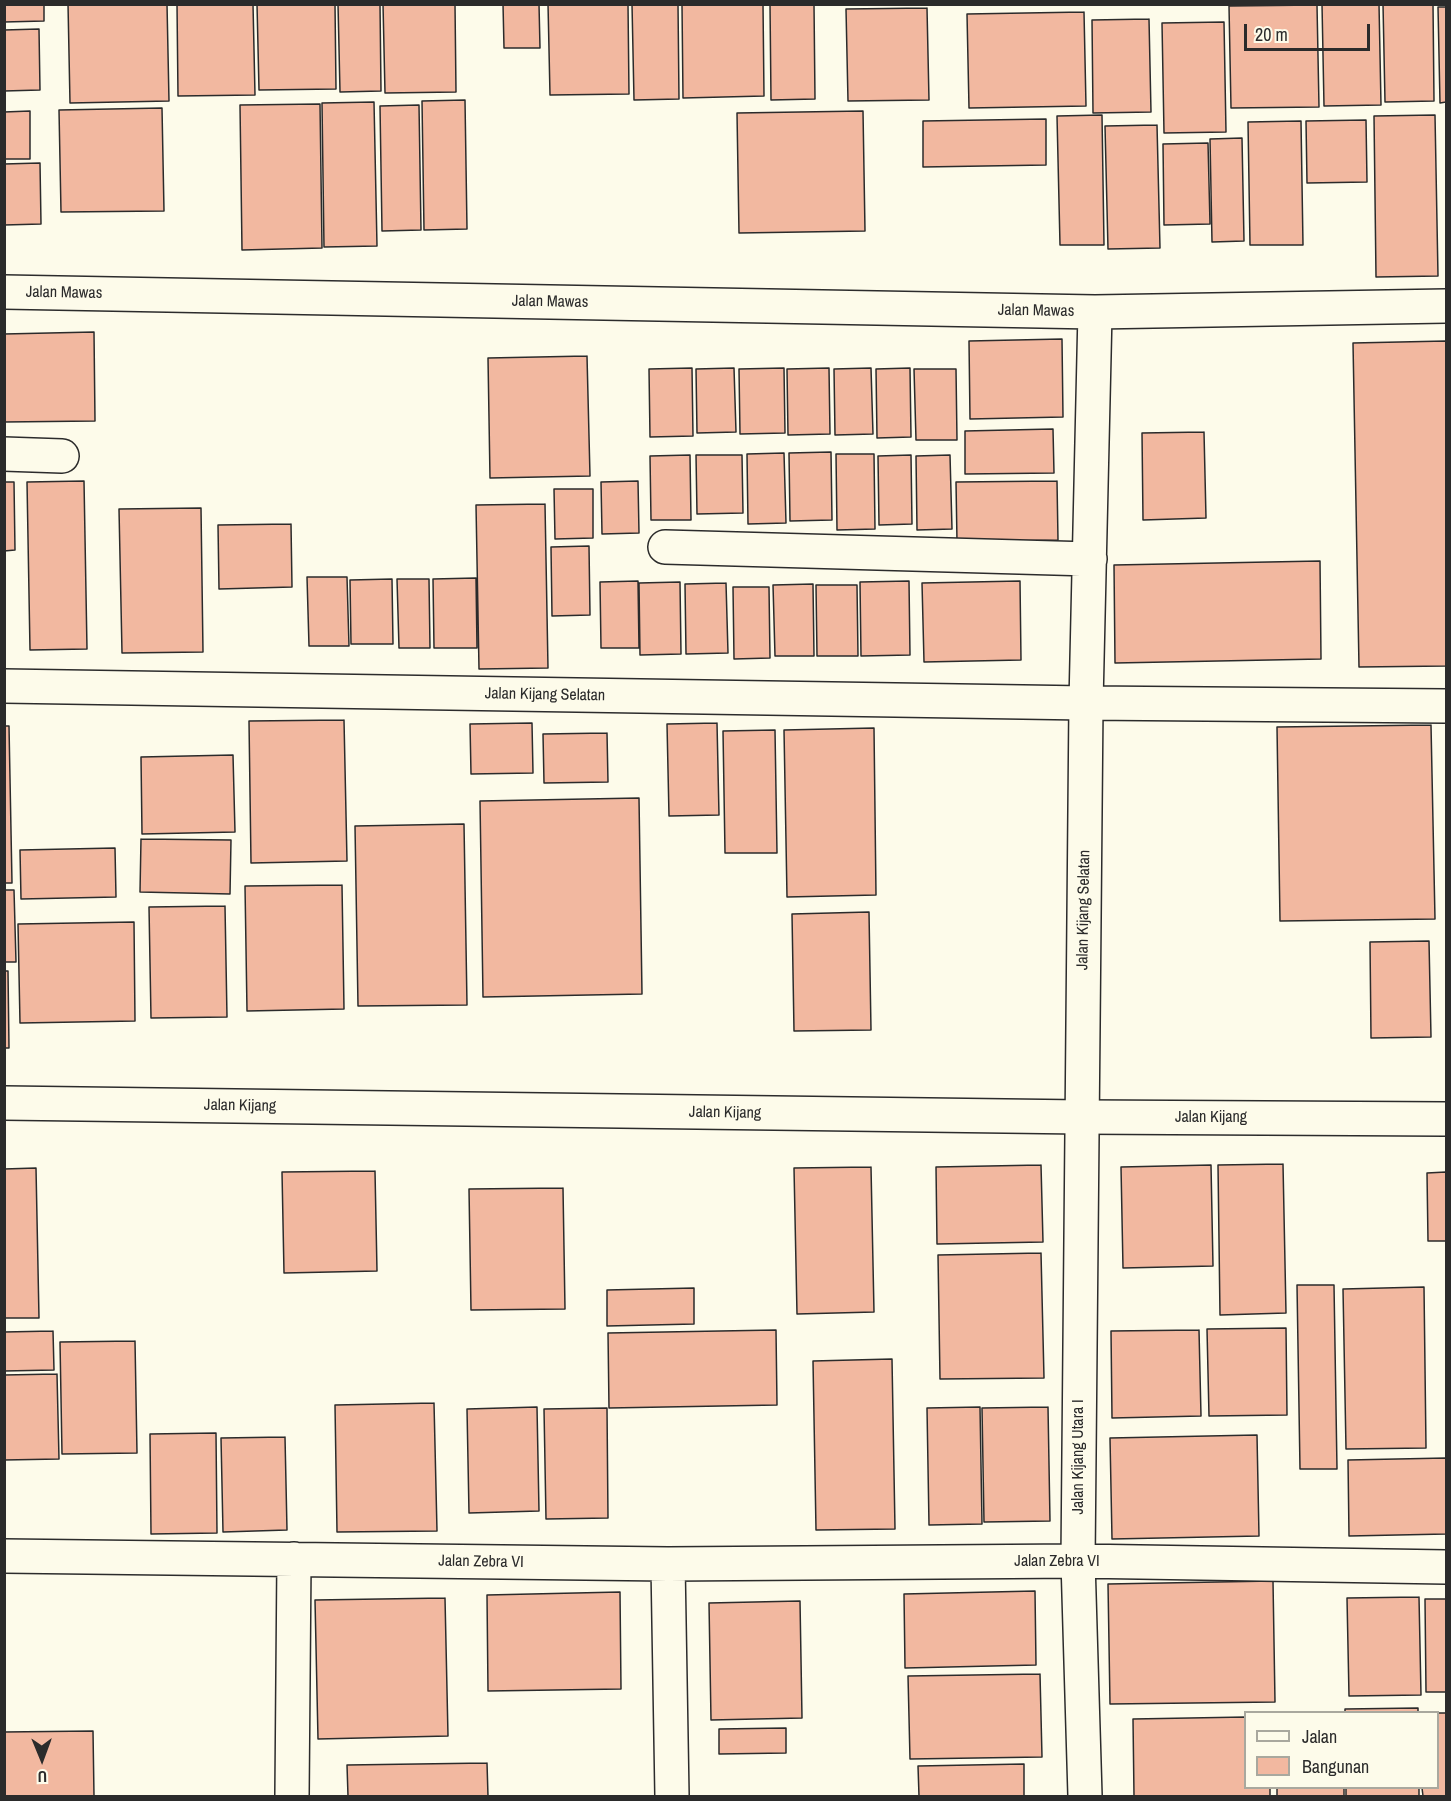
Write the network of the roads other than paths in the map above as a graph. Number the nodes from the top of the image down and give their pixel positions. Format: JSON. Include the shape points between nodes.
{"nodes":[{"id":1,"x":4,"y":292,"type":"edge"},
{"id":2,"x":1446,"y":306,"type":"edge"},
{"id":3,"x":1095,"y":312,"type":"junction"},
{"id":4,"x":4,"y":454,"type":"edge"},
{"id":5,"x":62,"y":456,"type":"dead end"},
{"id":6,"x":664,"y":547,"type":"dead end"},
{"id":7,"x":1090,"y":559,"type":"junction"},
{"id":8,"x":4,"y":686,"type":"edge"},
{"id":9,"x":1086,"y":703,"type":"junction"},
{"id":10,"x":1446,"y":706,"type":"edge"},
{"id":11,"x":4,"y":1103,"type":"edge"},
{"id":12,"x":1082,"y":1117,"type":"junction"},
{"id":13,"x":1446,"y":1119,"type":"edge"},
{"id":14,"x":4,"y":1556,"type":"edge"},
{"id":15,"x":294,"y":1559,"type":"junction"},
{"id":16,"x":1078,"y":1561,"type":"junction"},
{"id":17,"x":668,"y":1564,"type":"junction"},
{"id":18,"x":1446,"y":1567,"type":"edge"},
{"id":19,"x":292,"y":1797,"type":"edge"},
{"id":20,"x":672,"y":1797,"type":"edge"},
{"id":21,"x":1085,"y":1797,"type":"edge"}],
"edges":[{"from":1,"to":3,"type":"street","name":"Jalan Mawas"},
{"from":2,"to":3,"type":"street","name":"Jalan Mawas"},
{"from":3,"to":7,"type":"street","name":"Jalan Mawas"},
{"from":4,"to":5,"type":"street"},
{"from":6,"to":7,"type":"street"},
{"from":7,"to":9,"type":"street","name":"Jalan Mawas"},
{"from":8,"to":9,"type":"street","name":"Jalan Kijang Selatan"},
{"from":9,"to":10,"type":"street","name":"Jalan Kijang Selatan"},
{"from":9,"to":12,"type":"street","name":"Jalan Kijang Selatan"},
{"from":11,"to":12,"type":"street","name":"Jalan Kijang"},
{"from":12,"to":13,"type":"street","name":"Jalan Kijang"},
{"from":12,"to":16,"type":"street","name":"Jalan Kijang Utara I"},
{"from":14,"to":15,"type":"street","name":"Jalan Zebra VI"},
{"from":15,"to":17,"type":"street","name":"Jalan Zebra VI"},
{"from":15,"to":19,"type":"street"},
{"from":16,"to":17,"type":"street","name":"Jalan Zebra VI"},
{"from":16,"to":18,"type":"street","name":"Jalan Zebra VI"},
{"from":16,"to":21,"type":"street","name":"Jalan Kijang Utara I"},
{"from":17,"to":20,"type":"street"}]}
